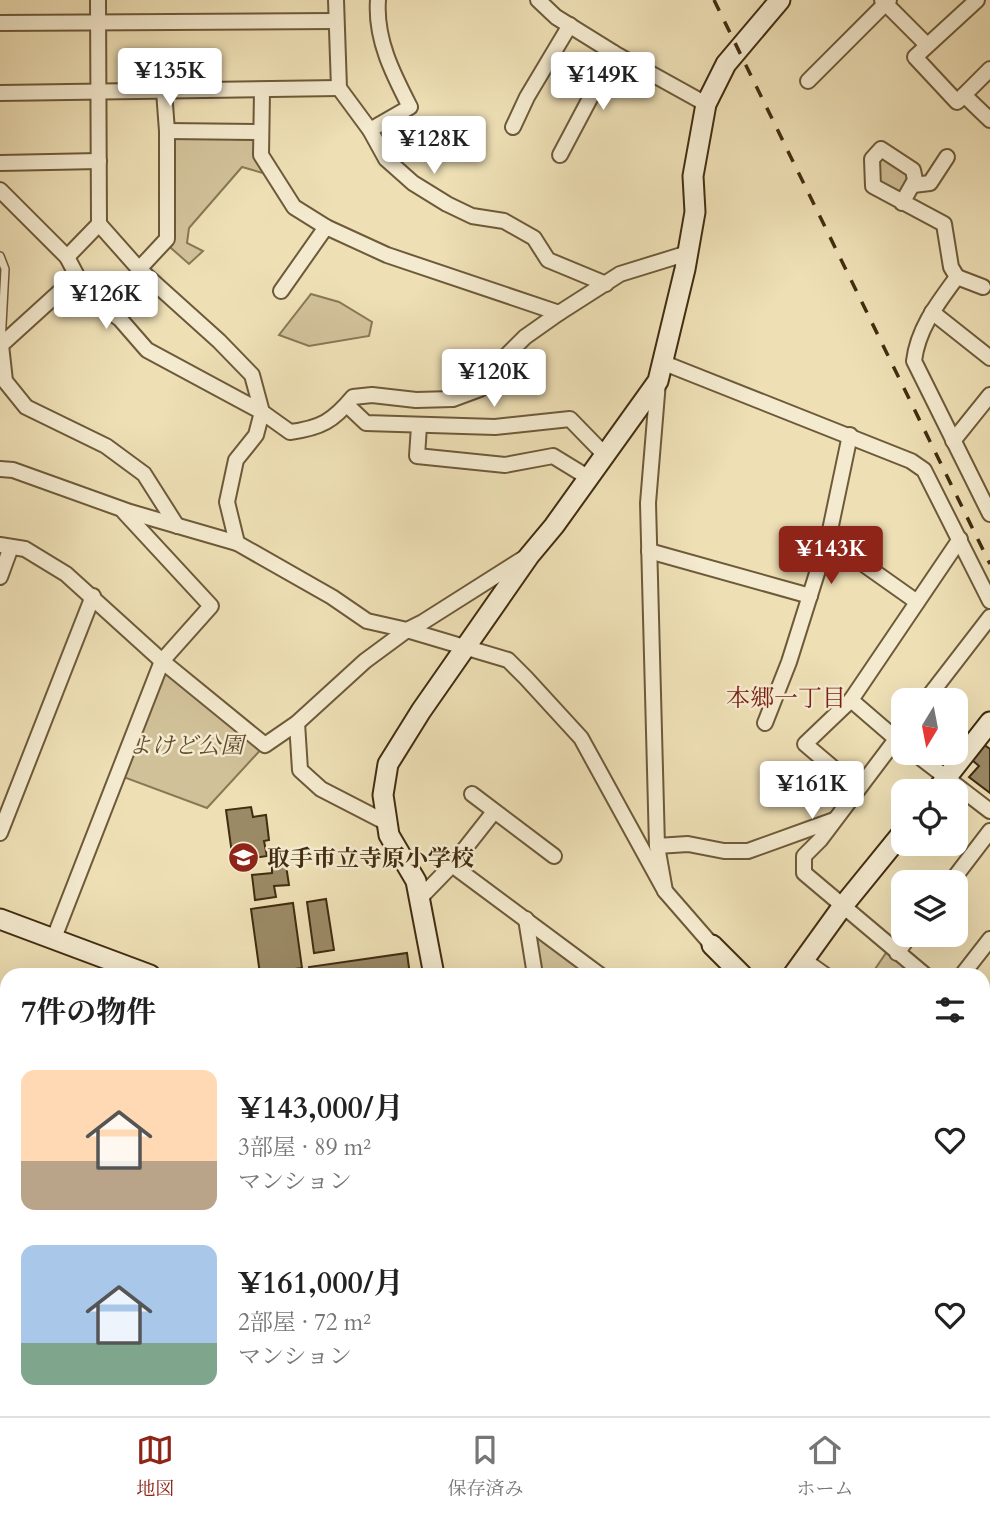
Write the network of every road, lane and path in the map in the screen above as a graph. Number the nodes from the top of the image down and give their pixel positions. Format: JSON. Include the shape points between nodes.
{"nodes":[{"id":1,"x":98,"y":0,"type":"edge"},
{"id":2,"x":336,"y":0,"type":"edge"},
{"id":3,"x":378,"y":0,"type":"edge"},
{"id":4,"x":538,"y":0,"type":"edge"},
{"id":5,"x":780,"y":0,"type":"edge"},
{"id":6,"x":977,"y":0,"type":"edge"},
{"id":7,"x":984,"y":0,"type":"edge"},
{"id":8,"x":886,"y":1,"type":"edge"},
{"id":9,"x":990,"y":7,"type":"edge"},
{"id":10,"x":98,"y":21,"type":"junction"},
{"id":11,"x":336,"y":21,"type":"junction"},
{"id":12,"x":0,"y":23,"type":"edge"},
{"id":13,"x":570,"y":25,"type":"junction"},
{"id":14,"x":927,"y":45,"type":"junction"},
{"id":15,"x":614,"y":53,"type":"junction"},
{"id":16,"x":990,"y":69,"type":"edge"},
{"id":17,"x":808,"y":81,"type":"dead end"},
{"id":18,"x":339,"y":88,"type":"junction"},
{"id":19,"x":164,"y":91,"type":"junction"},
{"id":20,"x":262,"y":91,"type":"junction"},
{"id":21,"x":100,"y":92,"type":"junction"},
{"id":22,"x":0,"y":93,"type":"edge"},
{"id":23,"x":964,"y":95,"type":"junction"},
{"id":24,"x":706,"y":104,"type":"junction"},
{"id":25,"x":990,"y":120,"type":"edge"},
{"id":26,"x":513,"y":127,"type":"dead end"},
{"id":27,"x":370,"y":130,"type":"junction"},
{"id":28,"x":167,"y":131,"type":"junction"},
{"id":29,"x":261,"y":132,"type":"junction"},
{"id":30,"x":560,"y":155,"type":"dead end"},
{"id":31,"x":947,"y":158,"type":"dead end"},
{"id":32,"x":99,"y":161,"type":"junction"},
{"id":33,"x":0,"y":163,"type":"edge"},
{"id":34,"x":913,"y":185,"type":"junction"},
{"id":35,"x":0,"y":190,"type":"edge"},
{"id":36,"x":902,"y":203,"type":"junction"},
{"id":37,"x":99,"y":225,"type":"junction"},
{"id":38,"x":326,"y":227,"type":"junction"},
{"id":39,"x":688,"y":253,"type":"junction"},
{"id":40,"x":0,"y":256,"type":"edge"},
{"id":41,"x":67,"y":257,"type":"junction"},
{"id":42,"x":139,"y":269,"type":"junction"},
{"id":43,"x":76,"y":276,"type":"junction"},
{"id":44,"x":957,"y":277,"type":"junction"},
{"id":45,"x":988,"y":284,"type":"edge"},
{"id":46,"x":606,"y":285,"type":"junction"},
{"id":47,"x":281,"y":291,"type":"dead end"},
{"id":48,"x":932,"y":312,"type":"junction"},
{"id":49,"x":559,"y":313,"type":"junction"},
{"id":50,"x":1,"y":345,"type":"edge"},
{"id":51,"x":990,"y":358,"type":"edge"},
{"id":52,"x":661,"y":372,"type":"junction"},
{"id":53,"x":990,"y":395,"type":"edge"},
{"id":54,"x":347,"y":405,"type":"junction"},
{"id":55,"x":262,"y":412,"type":"junction"},
{"id":56,"x":419,"y":426,"type":"junction"},
{"id":57,"x":850,"y":435,"type":"junction"},
{"id":58,"x":953,"y":441,"type":"junction"},
{"id":59,"x":606,"y":455,"type":"junction"},
{"id":60,"x":0,"y":469,"type":"edge"},
{"id":61,"x":589,"y":478,"type":"junction"},
{"id":62,"x":120,"y":508,"type":"junction"},
{"id":63,"x":989,"y":508,"type":"edge"},
{"id":64,"x":177,"y":526,"type":"junction"},
{"id":65,"x":828,"y":539,"type":"junction"},
{"id":66,"x":960,"y":540,"type":"junction"},
{"id":67,"x":237,"y":543,"type":"junction"},
{"id":68,"x":6,"y":546,"type":"edge"},
{"id":69,"x":649,"y":551,"type":"junction"},
{"id":70,"x":528,"y":555,"type":"junction"},
{"id":71,"x":0,"y":577,"type":"edge"},
{"id":72,"x":93,"y":596,"type":"junction"},
{"id":73,"x":810,"y":596,"type":"junction"},
{"id":74,"x":990,"y":601,"type":"edge"},
{"id":75,"x":917,"y":602,"type":"junction"},
{"id":76,"x":990,"y":617,"type":"edge"},
{"id":77,"x":407,"y":630,"type":"junction"},
{"id":78,"x":466,"y":647,"type":"junction"},
{"id":79,"x":162,"y":661,"type":"junction"},
{"id":80,"x":935,"y":688,"type":"edge"},
{"id":81,"x":851,"y":700,"type":"junction"},
{"id":82,"x":990,"y":722,"type":"edge"},
{"id":83,"x":297,"y":723,"type":"junction"},
{"id":84,"x":765,"y":723,"type":"dead end"},
{"id":85,"x":891,"y":730,"type":"edge"},
{"id":86,"x":891,"y":750,"type":"edge"},
{"id":87,"x":924,"y":765,"type":"edge"},
{"id":88,"x":936,"y":779,"type":"edge"},
{"id":89,"x":946,"y":779,"type":"edge"},
{"id":90,"x":858,"y":789,"type":"junction"},
{"id":91,"x":472,"y":794,"type":"dead end"},
{"id":92,"x":968,"y":799,"type":"edge"},
{"id":93,"x":990,"y":811,"type":"edge"},
{"id":94,"x":493,"y":813,"type":"junction"},
{"id":95,"x":835,"y":820,"type":"junction"},
{"id":96,"x":387,"y":822,"type":"junction"},
{"id":97,"x":990,"y":831,"type":"edge"},
{"id":98,"x":0,"y":833,"type":"edge"},
{"id":99,"x":657,"y":846,"type":"junction"},
{"id":100,"x":891,"y":846,"type":"edge"},
{"id":101,"x":554,"y":856,"type":"dead end"},
{"id":102,"x":452,"y":865,"type":"junction"},
{"id":103,"x":960,"y":870,"type":"edge"},
{"id":104,"x":665,"y":891,"type":"junction"},
{"id":105,"x":419,"y":899,"type":"junction"},
{"id":106,"x":842,"y":907,"type":"junction"},
{"id":107,"x":0,"y":919,"type":"edge"},
{"id":108,"x":526,"y":919,"type":"junction"},
{"id":109,"x":54,"y":938,"type":"junction"},
{"id":110,"x":990,"y":939,"type":"edge"},
{"id":111,"x":712,"y":944,"type":"joint"},
{"id":112,"x":901,"y":947,"type":"edge"},
{"id":113,"x":897,"y":953,"type":"junction"},
{"id":114,"x":132,"y":968,"type":"edge"},
{"id":115,"x":434,"y":968,"type":"edge"},
{"id":116,"x":535,"y":968,"type":"edge"},
{"id":117,"x":591,"y":968,"type":"edge"},
{"id":118,"x":735,"y":968,"type":"edge"},
{"id":119,"x":799,"y":968,"type":"edge"},
{"id":120,"x":916,"y":968,"type":"edge"},
{"id":121,"x":967,"y":968,"type":"edge"}],
"edges":[{"from":1,"to":10,"type":"street"},
{"from":2,"to":11,"type":"street"},
{"from":3,"to":27,"type":"street","via":[[387,61],[410,107]]},
{"from":4,"to":13,"type":"street"},
{"from":5,"to":24,"type":"street","via":[[726,64]]},
{"from":6,"to":14,"type":"street"},
{"from":7,"to":9,"type":"street"},
{"from":8,"to":14,"type":"street"},
{"from":8,"to":17,"type":"street"},
{"from":10,"to":11,"type":"street"},
{"from":10,"to":12,"type":"street"},
{"from":10,"to":21,"type":"street"},
{"from":11,"to":18,"type":"street"},
{"from":13,"to":15,"type":"street"},
{"from":13,"to":26,"type":"street"},
{"from":14,"to":23,"type":"street","via":[[915,57],[957,102]]},
{"from":15,"to":24,"type":"street"},
{"from":15,"to":30,"type":"street"},
{"from":16,"to":23,"type":"street"},
{"from":18,"to":20,"type":"street"},
{"from":18,"to":27,"type":"street"},
{"from":19,"to":20,"type":"street"},
{"from":19,"to":21,"type":"street"},
{"from":19,"to":28,"type":"street"},
{"from":20,"to":29,"type":"street"},
{"from":21,"to":22,"type":"street"},
{"from":21,"to":32,"type":"street"},
{"from":23,"to":25,"type":"street"},
{"from":24,"to":39,"type":"street","via":[[693,176],[695,212]]},
{"from":27,"to":46,"type":"street","via":[[386,159],[413,183],[472,216],[504,221],[534,238],[548,260]]},
{"from":28,"to":29,"type":"street"},
{"from":28,"to":42,"type":"street","via":[[167,240]]},
{"from":29,"to":38,"type":"street","via":[[261,155],[294,207]]},
{"from":31,"to":34,"type":"street","via":[[930,183]]},
{"from":32,"to":33,"type":"street"},
{"from":32,"to":37,"type":"street"},
{"from":34,"to":36,"type":"street"},
{"from":34,"to":36,"type":"street","via":[[913,170],[881,149],[872,159],[873,186]]},
{"from":35,"to":41,"type":"street"},
{"from":36,"to":44,"type":"street","via":[[944,224]]},
{"from":37,"to":41,"type":"street"},
{"from":37,"to":42,"type":"street"},
{"from":38,"to":47,"type":"street"},
{"from":38,"to":49,"type":"street","via":[[387,255]]},
{"from":39,"to":46,"type":"street","via":[[620,274]]},
{"from":39,"to":52,"type":"street"},
{"from":40,"to":50,"type":"lane","via":[[5,269]]},
{"from":41,"to":43,"type":"street"},
{"from":42,"to":55,"type":"street","via":[[252,375]]},
{"from":43,"to":50,"type":"street"},
{"from":43,"to":55,"type":"street","via":[[87,295],[120,319],[148,350]]},
{"from":44,"to":45,"type":"street"},
{"from":44,"to":48,"type":"street"},
{"from":46,"to":49,"type":"street"},
{"from":48,"to":51,"type":"street"},
{"from":48,"to":58,"type":"street","via":[[916,343],[914,361]]},
{"from":49,"to":54,"type":"street","via":[[525,337],[480,389],[453,399],[353,397]]},
{"from":50,"to":64,"type":"street","via":[[5,381],[26,407],[106,446],[144,474]]},
{"from":52,"to":57,"type":"street"},
{"from":52,"to":59,"type":"street"},
{"from":52,"to":69,"type":"street","via":[[648,503]]},
{"from":53,"to":58,"type":"street"},
{"from":54,"to":55,"type":"street","via":[[337,417],[312,429],[290,432]]},
{"from":54,"to":56,"type":"street","via":[[366,423]]},
{"from":55,"to":67,"type":"street","via":[[256,435],[236,460],[227,502]]},
{"from":56,"to":59,"type":"street","via":[[495,427],[570,419]]},
{"from":56,"to":61,"type":"street","via":[[417,456],[505,465],[553,456]]},
{"from":57,"to":65,"type":"street"},
{"from":57,"to":66,"type":"street","via":[[925,470]]},
{"from":58,"to":63,"type":"street"},
{"from":59,"to":61,"type":"street"},
{"from":60,"to":62,"type":"street"},
{"from":61,"to":70,"type":"street"},
{"from":62,"to":64,"type":"street"},
{"from":62,"to":79,"type":"street","via":[[211,606]]},
{"from":64,"to":67,"type":"street"},
{"from":65,"to":73,"type":"street"},
{"from":65,"to":75,"type":"street"},
{"from":66,"to":74,"type":"street"},
{"from":66,"to":75,"type":"street"},
{"from":67,"to":77,"type":"street","via":[[367,621]]},
{"from":68,"to":71,"type":"street"},
{"from":68,"to":72,"type":"street","via":[[25,549]]},
{"from":69,"to":73,"type":"street"},
{"from":69,"to":99,"type":"street"},
{"from":70,"to":77,"type":"street"},
{"from":70,"to":78,"type":"street"},
{"from":72,"to":79,"type":"street"},
{"from":72,"to":98,"type":"street"},
{"from":73,"to":84,"type":"street"},
{"from":75,"to":81,"type":"street"},
{"from":76,"to":80,"type":"street"},
{"from":77,"to":78,"type":"street"},
{"from":77,"to":83,"type":"street"},
{"from":78,"to":96,"type":"street","via":[[388,764],[383,795]]},
{"from":78,"to":104,"type":"street","via":[[508,660],[580,738]]},
{"from":79,"to":83,"type":"street","via":[[265,745]]},
{"from":79,"to":109,"type":"street"},
{"from":81,"to":85,"type":"street"},
{"from":81,"to":90,"type":"street","via":[[805,744]]},
{"from":82,"to":89,"type":"street"},
{"from":83,"to":96,"type":"street","via":[[300,770],[321,789]]},
{"from":86,"to":90,"type":"street"},
{"from":87,"to":88,"type":"street"},
{"from":90,"to":95,"type":"street"},
{"from":91,"to":94,"type":"street"},
{"from":92,"to":93,"type":"street"},
{"from":94,"to":101,"type":"street"},
{"from":94,"to":102,"type":"street"},
{"from":95,"to":99,"type":"street","via":[[748,851],[688,844]]},
{"from":95,"to":106,"type":"street","via":[[804,856],[804,873]]},
{"from":96,"to":105,"type":"street"},
{"from":97,"to":103,"type":"street"},
{"from":99,"to":104,"type":"street"},
{"from":100,"to":106,"type":"street"},
{"from":102,"to":105,"type":"street"},
{"from":102,"to":108,"type":"street"},
{"from":104,"to":111,"type":"street"},
{"from":105,"to":115,"type":"street"},
{"from":106,"to":113,"type":"street"},
{"from":106,"to":119,"type":"street"},
{"from":107,"to":109,"type":"street"},
{"from":108,"to":116,"type":"street"},
{"from":108,"to":117,"type":"street"},
{"from":109,"to":114,"type":"street"},
{"from":110,"to":121,"type":"street"},
{"from":111,"to":118,"type":"street"},
{"from":112,"to":113,"type":"street"},
{"from":113,"to":120,"type":"street"}]}
